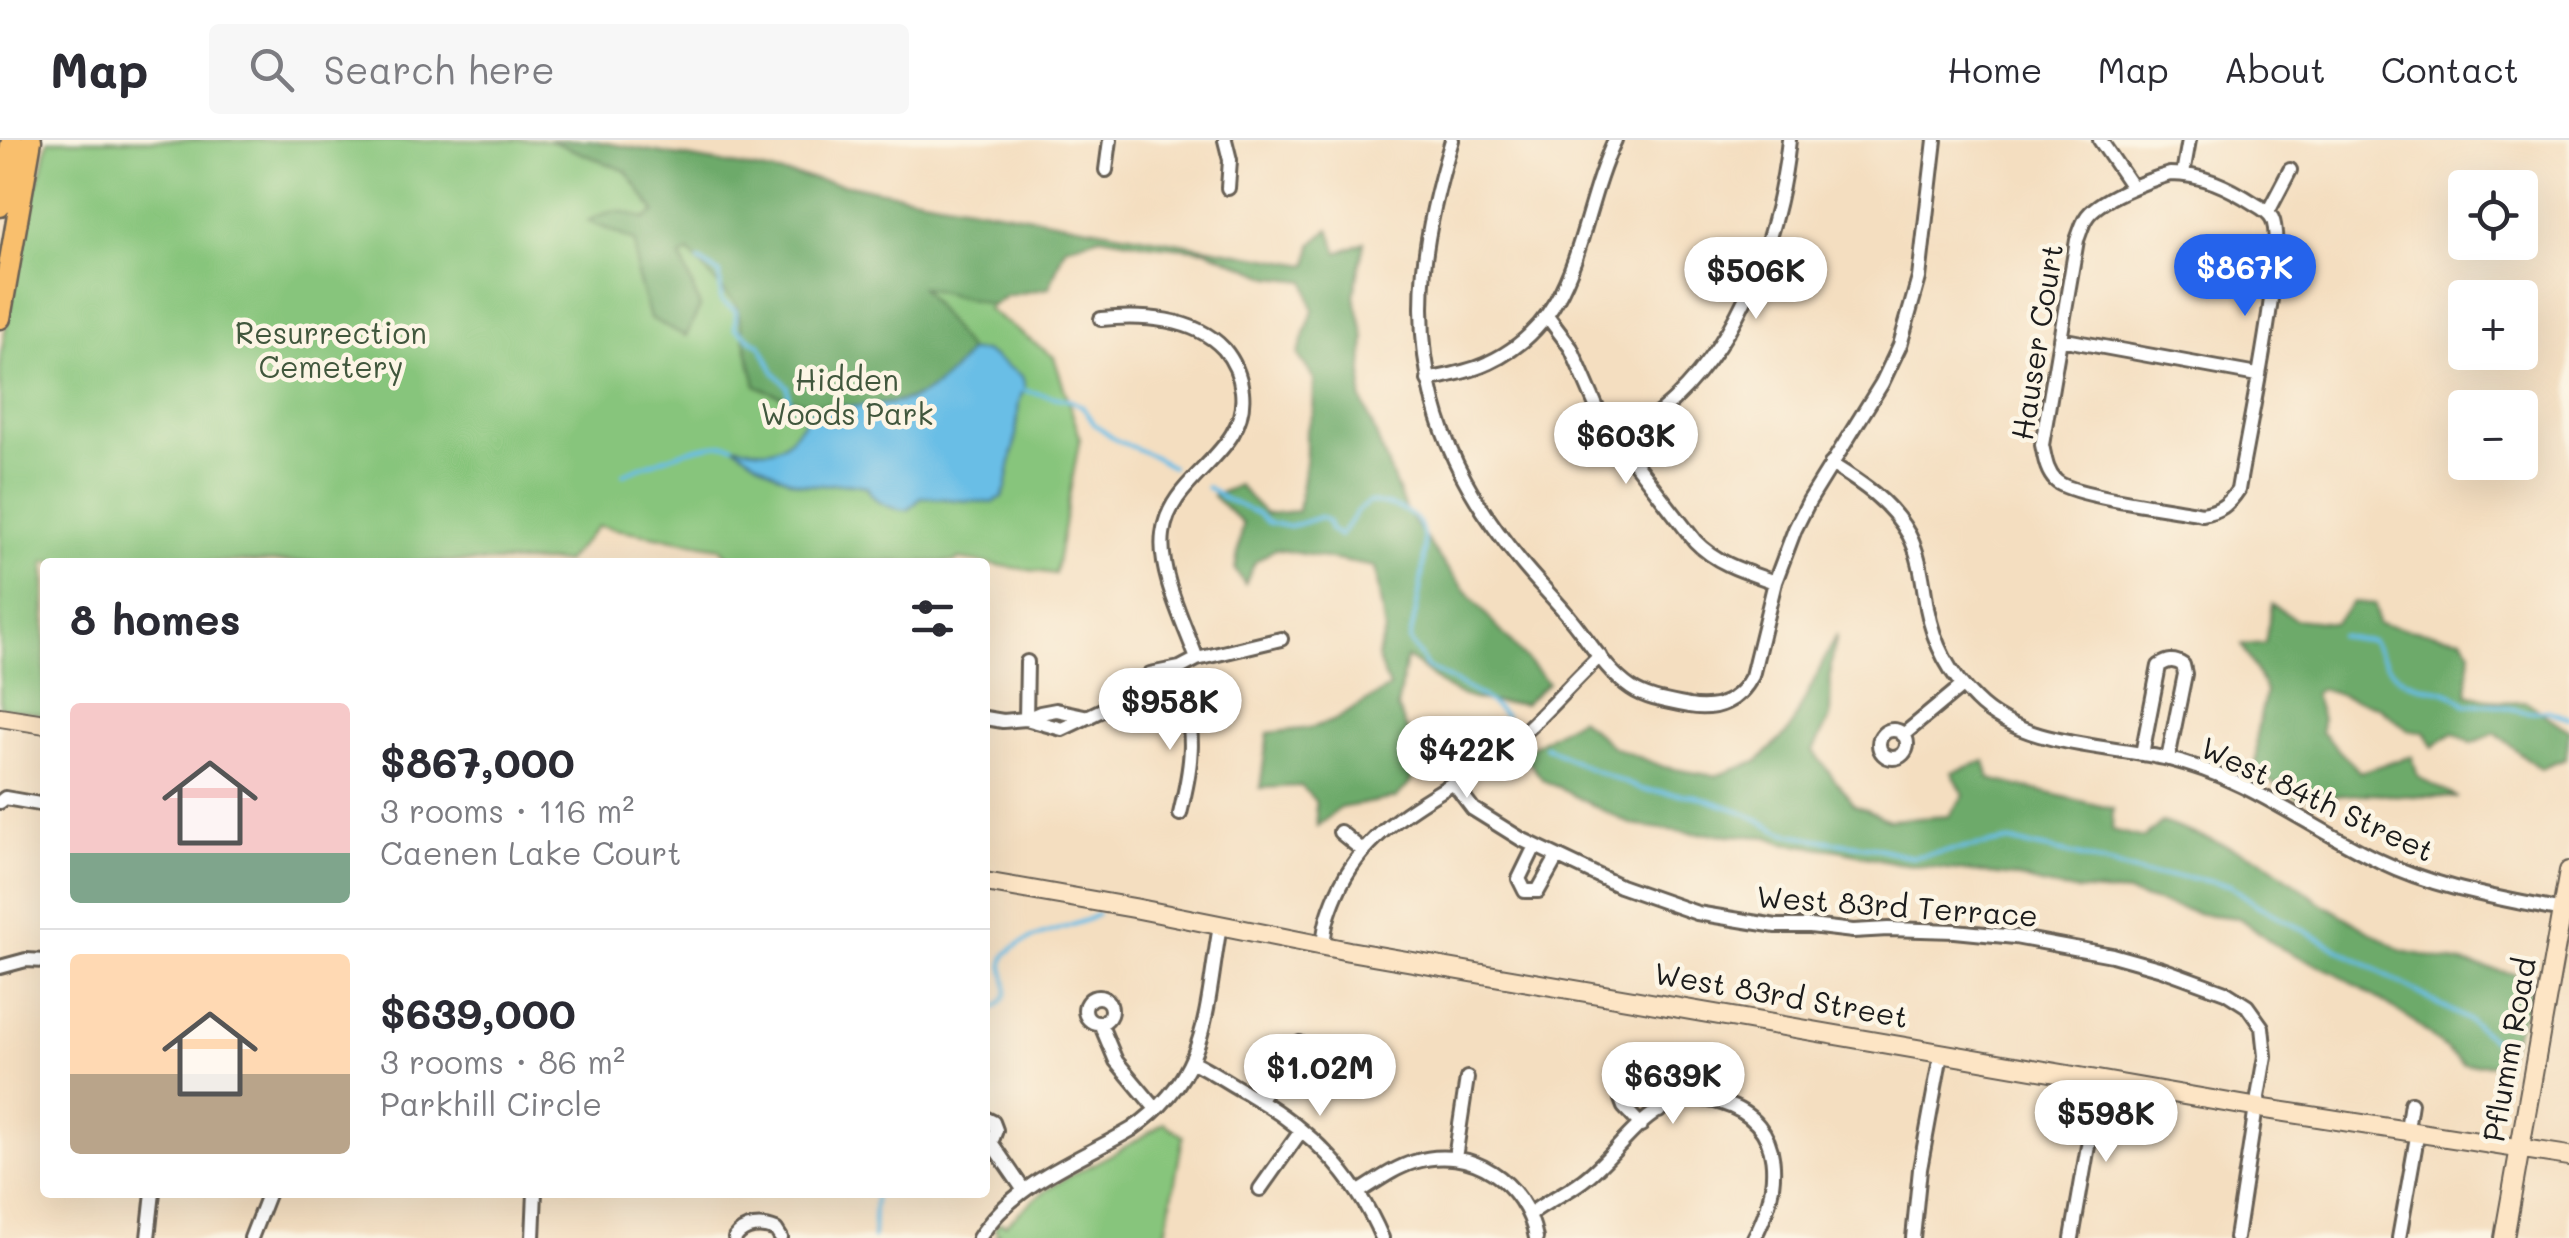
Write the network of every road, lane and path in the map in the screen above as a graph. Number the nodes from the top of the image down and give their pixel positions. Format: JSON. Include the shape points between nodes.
{"nodes":[{"id":1,"x":12,"y":140,"type":"edge"},
{"id":2,"x":32,"y":140,"type":"edge"},
{"id":3,"x":1110,"y":140,"type":"edge"},
{"id":4,"x":1225,"y":140,"type":"edge"},
{"id":5,"x":1452,"y":140,"type":"edge"},
{"id":6,"x":1615,"y":140,"type":"edge"},
{"id":7,"x":1789,"y":140,"type":"edge"},
{"id":8,"x":1936,"y":140,"type":"edge"},
{"id":9,"x":2100,"y":140,"type":"edge"},
{"id":10,"x":2189,"y":140,"type":"edge"},
{"id":11,"x":1106,"y":170,"type":"dead end"},
{"id":12,"x":2290,"y":170,"type":"dead end"},
{"id":13,"x":2183,"y":174,"type":"junction"},
{"id":14,"x":1228,"y":188,"type":"dead end"},
{"id":15,"x":2132,"y":188,"type":"junction"},
{"id":16,"x":0,"y":206,"type":"edge"},
{"id":17,"x":2268,"y":212,"type":"junction"},
{"id":18,"x":4,"y":268,"type":"edge"},
{"id":19,"x":1547,"y":316,"type":"junction"},
{"id":20,"x":0,"y":318,"type":"edge"},
{"id":21,"x":1101,"y":319,"type":"dead end"},
{"id":22,"x":2060,"y":339,"type":"junction"},
{"id":23,"x":2257,"y":375,"type":"junction"},
{"id":24,"x":1428,"y":380,"type":"junction"},
{"id":25,"x":1619,"y":444,"type":"junction"},
{"id":26,"x":1832,"y":464,"type":"junction"},
{"id":27,"x":1774,"y":582,"type":"junction"},
{"id":28,"x":1281,"y":639,"type":"dead end"},
{"id":29,"x":1600,"y":656,"type":"junction"},
{"id":30,"x":1197,"y":659,"type":"junction"},
{"id":31,"x":1027,"y":662,"type":"dead end"},
{"id":32,"x":1180,"y":668,"type":"junction"},
{"id":33,"x":1174,"y":685,"type":"junction"},
{"id":34,"x":1962,"y":686,"type":"junction"},
{"id":35,"x":1124,"y":699,"type":"junction"},
{"id":36,"x":0,"y":717,"type":"edge"},
{"id":37,"x":990,"y":719,"type":"edge"},
{"id":38,"x":1026,"y":719,"type":"junction"},
{"id":39,"x":1002,"y":721,"type":"junction"},
{"id":40,"x":40,"y":723,"type":"edge"},
{"id":41,"x":990,"y":728,"type":"edge"},
{"id":42,"x":1904,"y":735,"type":"dead end"},
{"id":43,"x":2142,"y":754,"type":"junction"},
{"id":44,"x":2168,"y":759,"type":"junction"},
{"id":45,"x":1454,"y":784,"type":"junction"},
{"id":46,"x":0,"y":802,"type":"edge"},
{"id":47,"x":40,"y":804,"type":"edge"},
{"id":48,"x":1180,"y":814,"type":"dead end"},
{"id":49,"x":1340,"y":832,"type":"dead end"},
{"id":50,"x":1535,"y":846,"type":"junction"},
{"id":51,"x":1362,"y":850,"type":"junction"},
{"id":52,"x":1558,"y":856,"type":"junction"},
{"id":53,"x":2569,"y":870,"type":"edge"},
{"id":54,"x":990,"y":883,"type":"edge"},
{"id":55,"x":2562,"y":911,"type":"junction"},
{"id":56,"x":1220,"y":926,"type":"junction"},
{"id":57,"x":1324,"y":945,"type":"junction"},
{"id":58,"x":40,"y":961,"type":"edge"},
{"id":59,"x":0,"y":967,"type":"edge"},
{"id":60,"x":1100,"y":1024,"type":"dead end"},
{"id":61,"x":1300,"y":1043,"type":"dead end"},
{"id":62,"x":1944,"y":1052,"type":"junction"},
{"id":63,"x":1193,"y":1062,"type":"junction"},
{"id":64,"x":1467,"y":1078,"type":"dead end"},
{"id":65,"x":2102,"y":1080,"type":"junction"},
{"id":66,"x":1259,"y":1100,"type":"junction"},
{"id":67,"x":2410,"y":1104,"type":"dead end"},
{"id":68,"x":2259,"y":1108,"type":"junction"},
{"id":69,"x":1156,"y":1109,"type":"junction"},
{"id":70,"x":1659,"y":1111,"type":"junction"},
{"id":71,"x":1640,"y":1126,"type":"junction"},
{"id":72,"x":2412,"y":1130,"type":"junction"},
{"id":73,"x":1301,"y":1131,"type":"junction"},
{"id":74,"x":990,"y":1144,"type":"edge"},
{"id":75,"x":2520,"y":1148,"type":"junction"},
{"id":76,"x":2569,"y":1156,"type":"edge"},
{"id":77,"x":1455,"y":1158,"type":"junction"},
{"id":78,"x":1024,"y":1189,"type":"junction"},
{"id":79,"x":1260,"y":1189,"type":"dead end"},
{"id":80,"x":1360,"y":1192,"type":"junction"},
{"id":81,"x":152,"y":1198,"type":"edge"},
{"id":82,"x":267,"y":1198,"type":"edge"},
{"id":83,"x":535,"y":1198,"type":"edge"},
{"id":84,"x":1530,"y":1214,"type":"junction"},
{"id":85,"x":148,"y":1238,"type":"edge"},
{"id":86,"x":251,"y":1238,"type":"edge"},
{"id":87,"x":533,"y":1238,"type":"edge"},
{"id":88,"x":735,"y":1238,"type":"edge"},
{"id":89,"x":781,"y":1238,"type":"edge"},
{"id":90,"x":979,"y":1238,"type":"edge"},
{"id":91,"x":1382,"y":1238,"type":"edge"},
{"id":92,"x":1536,"y":1238,"type":"edge"},
{"id":93,"x":1754,"y":1238,"type":"edge"},
{"id":94,"x":1913,"y":1238,"type":"edge"},
{"id":95,"x":2072,"y":1238,"type":"edge"},
{"id":96,"x":2236,"y":1238,"type":"edge"},
{"id":97,"x":2400,"y":1238,"type":"edge"},
{"id":98,"x":2504,"y":1238,"type":"edge"}],
"edges":[{"from":1,"to":16,"type":"main road"},
{"from":2,"to":18,"type":"main road"},
{"from":3,"to":11,"type":"street"},
{"from":4,"to":14,"type":"street"},
{"from":5,"to":24,"type":"street","via":[[1421,285]]},
{"from":6,"to":19,"type":"street","via":[[1569,277]]},
{"from":7,"to":25,"type":"street","via":[[1771,232],[1733,321],[1674,400]]},
{"from":8,"to":26,"type":"street","via":[[1911,311],[1882,383]]},
{"from":9,"to":15,"type":"street"},
{"from":10,"to":13,"type":"street"},
{"from":12,"to":17,"type":"street"},
{"from":13,"to":15,"type":"street","name":"Hauser Court"},
{"from":13,"to":17,"type":"street","via":[[2231,188]]},
{"from":15,"to":22,"type":"street","name":"Hauser Court","via":[[2084,220]]},
{"from":17,"to":23,"type":"street","via":[[2276,233],[2275,266]]},
{"from":18,"to":20,"type":"main road"},
{"from":19,"to":24,"type":"street","via":[[1497,358]]},
{"from":19,"to":25,"type":"street"},
{"from":21,"to":30,"type":"street","via":[[1136,318],[1203,332],[1229,355],[1242,386],[1232,438],[1175,498],[1162,536],[1164,562]]},
{"from":22,"to":23,"type":"street"},
{"from":22,"to":23,"type":"street","name":"Hauser Court","via":[[2042,445],[2048,471],[2078,492],[2217,512],[2238,490]]},
{"from":24,"to":29,"type":"street","via":[[1448,445],[1490,522]]},
{"from":25,"to":27,"type":"street","via":[[1706,552]]},
{"from":26,"to":27,"type":"street"},
{"from":26,"to":34,"type":"street","name":"West 84th Street","via":[[1883,500],[1910,537],[1934,636]]},
{"from":27,"to":29,"type":"street","via":[[1752,676],[1733,700],[1694,707],[1641,694]]},
{"from":28,"to":30,"type":"street"},
{"from":29,"to":45,"type":"street","via":[[1509,745]]},
{"from":30,"to":32,"type":"street"},
{"from":31,"to":38,"type":"street"},
{"from":32,"to":33,"type":"street"},
{"from":32,"to":35,"type":"street","via":[[1150,674]]},
{"from":33,"to":35,"type":"street"},
{"from":33,"to":48,"type":"street","via":[[1191,746]]},
{"from":34,"to":42,"type":"street"},
{"from":34,"to":43,"type":"street","name":"West 84th Street","via":[[1986,710],[2026,731]]},
{"from":35,"to":38,"type":"street","via":[[1089,717],[1056,710]]},
{"from":36,"to":40,"type":"street"},
{"from":37,"to":39,"type":"street"},
{"from":38,"to":39,"type":"street"},
{"from":39,"to":41,"type":"street"},
{"from":43,"to":44,"type":"street","name":"West 84th Street"},
{"from":43,"to":44,"type":"street","name":"West 84th Street","via":[[2159,666],[2177,661],[2184,674]]},
{"from":44,"to":55,"type":"street","name":"West 84th Street","via":[[2228,778],[2419,878]]},
{"from":45,"to":50,"type":"street","name":"West 83rd Terrace","via":[[1473,810]]},
{"from":45,"to":51,"type":"street","via":[[1399,816]]},
{"from":46,"to":47,"type":"street"},
{"from":49,"to":51,"type":"street"},
{"from":50,"to":52,"type":"street","name":"West 83rd Terrace"},
{"from":50,"to":52,"type":"street","via":[[1520,879],[1525,892],[1538,891]]},
{"from":51,"to":57,"type":"street","via":[[1334,900]]},
{"from":52,"to":68,"type":"street","name":"West 83rd Terrace","via":[[1620,886],[1741,922],[2015,937],[2099,952],[2194,980],[2236,997],[2262,1027]]},
{"from":53,"to":55,"type":"street","name":"Pflumm Road"},
{"from":54,"to":56,"type":"street","name":"West 83rd Street"},
{"from":55,"to":75,"type":"street","name":"Pflumm Road"},
{"from":56,"to":57,"type":"street","name":"West 83rd Street"},
{"from":56,"to":63,"type":"street"},
{"from":57,"to":62,"type":"street","name":"West 83rd Street"},
{"from":58,"to":59,"type":"street"},
{"from":60,"to":69,"type":"street","via":[[1116,1061]]},
{"from":61,"to":66,"type":"street"},
{"from":62,"to":65,"type":"street","name":"West 83rd Street"},
{"from":62,"to":94,"type":"street"},
{"from":63,"to":66,"type":"street"},
{"from":63,"to":69,"type":"street"},
{"from":64,"to":77,"type":"street"},
{"from":65,"to":68,"type":"street","name":"West 83rd Street"},
{"from":65,"to":95,"type":"street"},
{"from":66,"to":73,"type":"street"},
{"from":67,"to":72,"type":"street"},
{"from":68,"to":72,"type":"street","name":"West 83rd Street"},
{"from":68,"to":96,"type":"street","name":"West 83rd Terrace"},
{"from":69,"to":78,"type":"street"},
{"from":70,"to":71,"type":"street"},
{"from":70,"to":71,"type":"street","via":[[1643,1092],[1624,1092],[1624,1108]]},
{"from":70,"to":93,"type":"street","via":[[1710,1100],[1767,1125],[1774,1183]]},
{"from":71,"to":84,"type":"street","via":[[1585,1180]]},
{"from":72,"to":75,"type":"street","name":"West 83rd Street"},
{"from":72,"to":97,"type":"street"},
{"from":73,"to":79,"type":"street"},
{"from":73,"to":80,"type":"street"},
{"from":74,"to":78,"type":"street"},
{"from":75,"to":76,"type":"street","name":"West 83rd Street"},
{"from":75,"to":98,"type":"street","name":"Pflumm Road"},
{"from":77,"to":80,"type":"street","via":[[1412,1162]]},
{"from":77,"to":84,"type":"street","via":[[1504,1180]]},
{"from":78,"to":90,"type":"street"},
{"from":80,"to":91,"type":"street"},
{"from":81,"to":85,"type":"street"},
{"from":82,"to":86,"type":"street"},
{"from":83,"to":87,"type":"street"},
{"from":84,"to":92,"type":"street"},
{"from":88,"to":89,"type":"street","via":[[766,1226]]}]}
